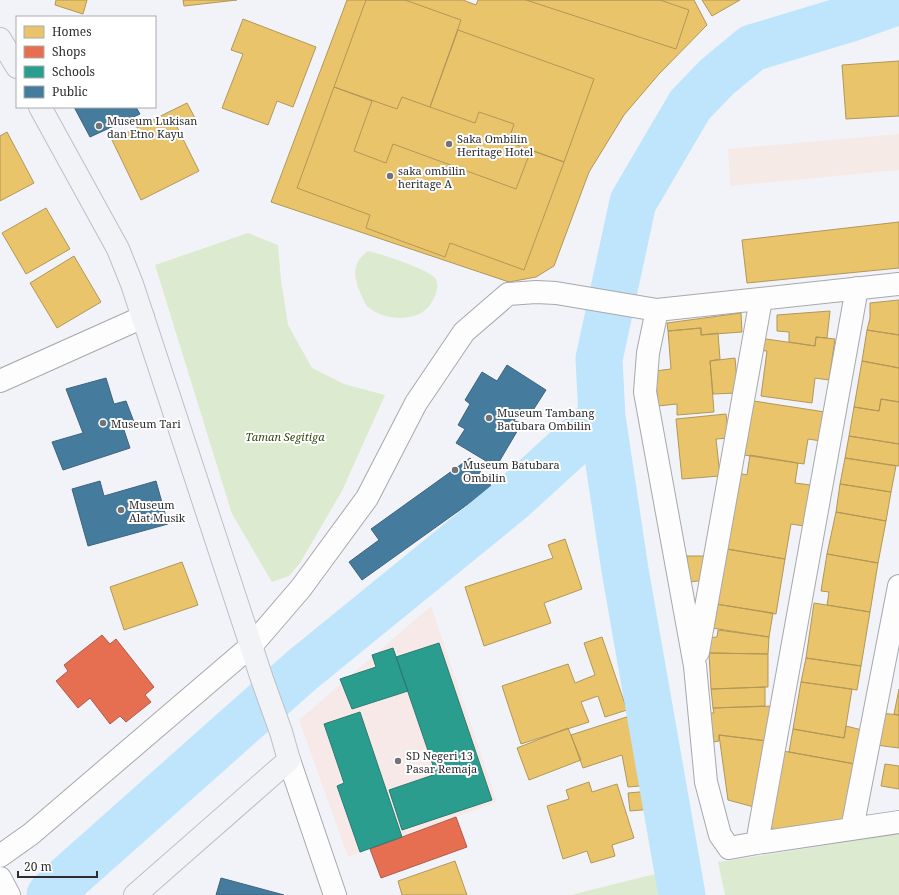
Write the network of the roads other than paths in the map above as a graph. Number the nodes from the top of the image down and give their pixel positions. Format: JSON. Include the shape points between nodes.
{"nodes":[{"id":1,"x":0,"y":39,"type":"edge"},
{"id":2,"x":16,"y":65,"type":"edge"},
{"id":3,"x":41,"y":108,"type":"edge"},
{"id":4,"x":899,"y":284,"type":"edge"},
{"id":5,"x":857,"y":288,"type":"junction"},
{"id":6,"x":761,"y":299,"type":"junction"},
{"id":7,"x":649,"y":309,"type":"junction"},
{"id":8,"x":143,"y":317,"type":"junction"},
{"id":9,"x":0,"y":381,"type":"edge"},
{"id":10,"x":899,"y":586,"type":"edge"},
{"id":11,"x":252,"y":645,"type":"junction"},
{"id":12,"x":695,"y":666,"type":"junction"},
{"id":13,"x":289,"y":760,"type":"junction"},
{"id":14,"x":899,"y":822,"type":"edge"},
{"id":15,"x":852,"y":829,"type":"junction"},
{"id":16,"x":756,"y":844,"type":"junction"},
{"id":17,"x":0,"y":856,"type":"edge"},
{"id":18,"x":0,"y":878,"type":"edge"},
{"id":19,"x":9,"y":895,"type":"edge"},
{"id":20,"x":135,"y":895,"type":"edge"},
{"id":21,"x":335,"y":895,"type":"edge"}],
"edges":[{"from":1,"to":2,"type":"main road"},
{"from":3,"to":8,"type":"main road","via":[[118,249]]},
{"from":4,"to":5,"type":"street"},
{"from":5,"to":6,"type":"street"},
{"from":5,"to":16,"type":"street"},
{"from":6,"to":7,"type":"street"},
{"from":6,"to":12,"type":"street"},
{"from":7,"to":11,"type":"street","via":[[556,293],[508,294],[464,332],[416,403],[367,498],[301,588]]},
{"from":7,"to":12,"type":"street","via":[[645,392]]},
{"from":8,"to":9,"type":"street"},
{"from":8,"to":11,"type":"main road"},
{"from":10,"to":15,"type":"street"},
{"from":11,"to":13,"type":"main road"},
{"from":11,"to":17,"type":"street","via":[[31,834]]},
{"from":12,"to":16,"type":"street","via":[[706,782],[720,835],[729,848]]},
{"from":13,"to":20,"type":"main road"},
{"from":13,"to":21,"type":"street"},
{"from":14,"to":15,"type":"street"},
{"from":15,"to":16,"type":"street"},
{"from":18,"to":19,"type":"street"}]}
